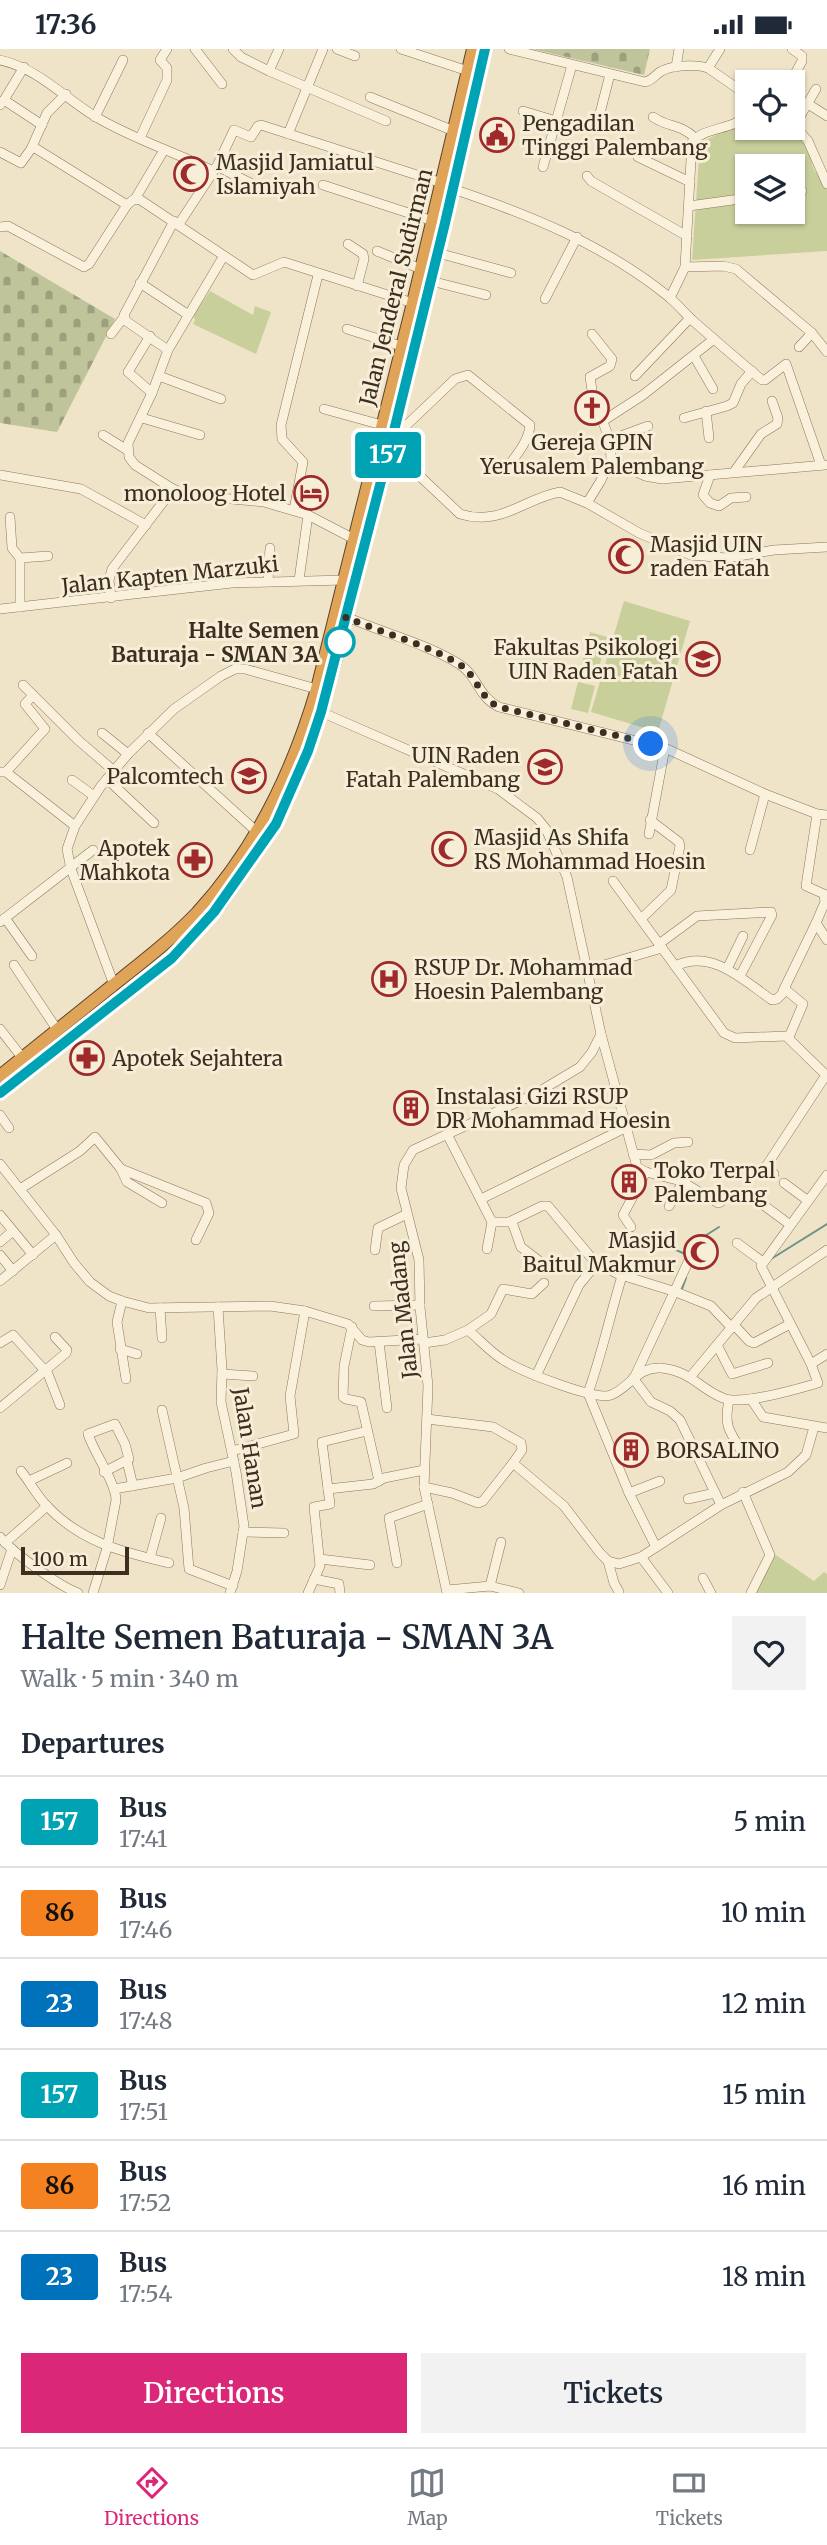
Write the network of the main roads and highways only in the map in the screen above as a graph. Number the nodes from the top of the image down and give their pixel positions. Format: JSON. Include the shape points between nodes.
{"nodes":[{"id":1,"x":473,"y":49,"type":"edge"},
{"id":2,"x":485,"y":49,"type":"edge"},
{"id":3,"x":464,"y":111,"type":"junction"},
{"id":4,"x":447,"y":186,"type":"junction"},
{"id":5,"x":79,"y":1023,"type":"junction"},
{"id":6,"x":0,"y":1076,"type":"edge"},
{"id":7,"x":0,"y":1093,"type":"edge"}],
"edges":[{"from":1,"to":3,"type":"highway","name":"Jalan Jenderal Sudirman"},
{"from":2,"to":3,"type":"highway","name":"Jalan Jenderal Sudirman"},
{"from":3,"to":4,"type":"highway","name":"Jalan Jenderal Sudirman"},
{"from":3,"to":4,"type":"highway","name":"Jalan Jenderal Sudirman","via":[[454,131]]},
{"from":4,"to":5,"type":"highway","name":"Jalan Jenderal Sudirman","via":[[433,221],[317,689],[295,753],[257,832],[197,912],[114,985]]},
{"from":4,"to":5,"type":"highway","name":"Jalan Jenderal Sudirman","via":[[438,253],[321,712],[276,824],[220,905],[172,958]]},
{"from":5,"to":6,"type":"highway","name":"Jalan Jenderal Sudirman","via":[[58,1031]]},
{"from":5,"to":7,"type":"highway","name":"Jalan Jenderal Sudirman"}]}
